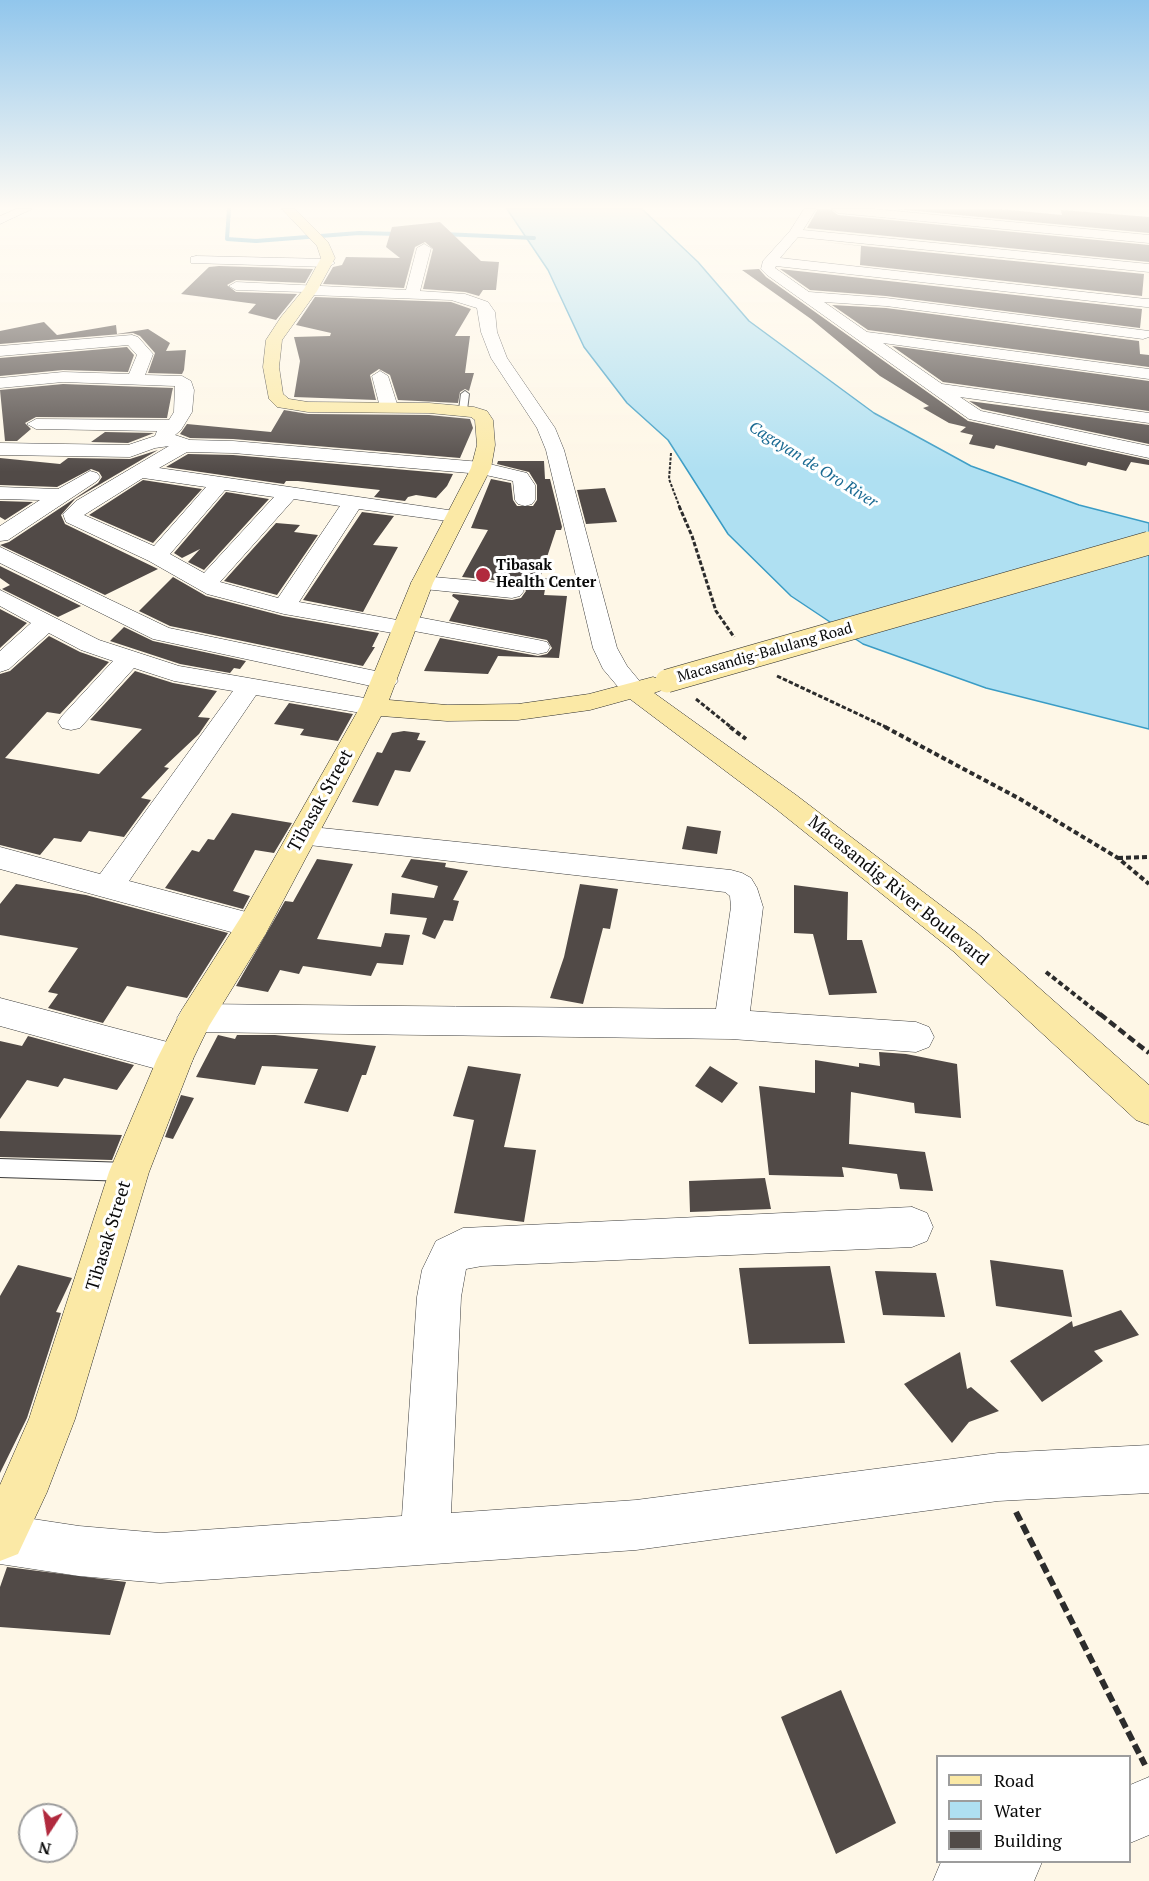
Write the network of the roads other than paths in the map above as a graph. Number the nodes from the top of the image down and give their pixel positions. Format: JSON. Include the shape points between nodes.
{"nodes":[{"id":1,"x":305,"y":297,"type":"edge"},
{"id":2,"x":449,"y":297,"type":"edge"},
{"id":3,"x":810,"y":297,"type":"edge"},
{"id":4,"x":819,"y":297,"type":"edge"},
{"id":5,"x":1000,"y":297,"type":"edge"},
{"id":6,"x":1044,"y":297,"type":"edge"},
{"id":7,"x":1146,"y":297,"type":"edge"},
{"id":8,"x":1145,"y":310,"type":"junction"},
{"id":9,"x":832,"y":314,"type":"junction"},
{"id":10,"x":867,"y":318,"type":"dead end"},
{"id":11,"x":1143,"y":334,"type":"junction"},
{"id":12,"x":861,"y":335,"type":"junction"},
{"id":13,"x":0,"y":351,"type":"edge"},
{"id":14,"x":1143,"y":353,"type":"dead end"},
{"id":15,"x":897,"y":360,"type":"junction"},
{"id":16,"x":932,"y":365,"type":"dead end"},
{"id":17,"x":1149,"y":374,"type":"edge"},
{"id":18,"x":380,"y":376,"type":"dead end"},
{"id":19,"x":135,"y":380,"type":"junction"},
{"id":20,"x":0,"y":383,"type":"edge"},
{"id":21,"x":937,"y":388,"type":"junction"},
{"id":22,"x":389,"y":407,"type":"junction"},
{"id":23,"x":1149,"y":418,"type":"edge"},
{"id":24,"x":36,"y":424,"type":"dead end"},
{"id":25,"x":175,"y":437,"type":"junction"},
{"id":26,"x":0,"y":449,"type":"edge"},
{"id":27,"x":130,"y":451,"type":"junction"},
{"id":28,"x":1149,"y":452,"type":"edge"},
{"id":29,"x":481,"y":468,"type":"junction"},
{"id":30,"x":143,"y":472,"type":"junction"},
{"id":31,"x":221,"y":482,"type":"junction"},
{"id":32,"x":290,"y":491,"type":"junction"},
{"id":33,"x":0,"y":493,"type":"edge"},
{"id":34,"x":62,"y":495,"type":"junction"},
{"id":35,"x":525,"y":500,"type":"dead end"},
{"id":36,"x":354,"y":501,"type":"junction"},
{"id":37,"x":455,"y":516,"type":"junction"},
{"id":38,"x":0,"y":536,"type":"edge"},
{"id":39,"x":1149,"y":543,"type":"edge"},
{"id":40,"x":0,"y":554,"type":"edge"},
{"id":41,"x":157,"y":556,"type":"junction"},
{"id":42,"x":422,"y":583,"type":"junction"},
{"id":43,"x":206,"y":584,"type":"junction"},
{"id":44,"x":512,"y":591,"type":"dead end"},
{"id":45,"x":0,"y":597,"type":"edge"},
{"id":46,"x":284,"y":607,"type":"junction"},
{"id":47,"x":47,"y":621,"type":"junction"},
{"id":48,"x":406,"y":625,"type":"junction"},
{"id":49,"x":538,"y":647,"type":"dead end"},
{"id":50,"x":128,"y":659,"type":"junction"},
{"id":51,"x":0,"y":664,"type":"edge"},
{"id":52,"x":248,"y":688,"type":"junction"},
{"id":53,"x":634,"y":690,"type":"junction"},
{"id":54,"x":379,"y":694,"type":"junction"},
{"id":55,"x":71,"y":722,"type":"dead end"},
{"id":56,"x":302,"y":836,"type":"junction"},
{"id":57,"x":0,"y":858,"type":"edge"},
{"id":58,"x":107,"y":888,"type":"junction"},
{"id":59,"x":253,"y":926,"type":"junction"},
{"id":60,"x":0,"y":1012,"type":"edge"},
{"id":61,"x":195,"y":1018,"type":"junction"},
{"id":62,"x":731,"y":1024,"type":"junction"},
{"id":63,"x":916,"y":1036,"type":"dead end"},
{"id":64,"x":175,"y":1059,"type":"junction"},
{"id":65,"x":1149,"y":1108,"type":"edge"},
{"id":66,"x":0,"y":1168,"type":"edge"},
{"id":67,"x":129,"y":1172,"type":"junction"},
{"id":68,"x":912,"y":1227,"type":"dead end"},
{"id":69,"x":1149,"y":1469,"type":"edge"},
{"id":70,"x":0,"y":1537,"type":"edge"},
{"id":71,"x":425,"y":1538,"type":"junction"},
{"id":72,"x":1149,"y":1806,"type":"edge"},
{"id":73,"x":1131,"y":1814,"type":"edge"},
{"id":74,"x":1009,"y":1863,"type":"edge"},
{"id":75,"x":963,"y":1881,"type":"edge"}],
"edges":[{"from":1,"to":22,"type":"street","name":"Tibasak Street","via":[[274,340],[271,367],[275,395],[283,403],[308,407]]},
{"from":2,"to":53,"type":"street","via":[[483,305],[493,345],[546,428],[605,648]]},
{"from":3,"to":9,"type":"street"},
{"from":4,"to":11,"type":"street"},
{"from":5,"to":8,"type":"street"},
{"from":6,"to":8,"type":"street"},
{"from":7,"to":8,"type":"street"},
{"from":8,"to":11,"type":"street"},
{"from":9,"to":10,"type":"street"},
{"from":9,"to":12,"type":"street"},
{"from":11,"to":14,"type":"street"},
{"from":12,"to":15,"type":"street"},
{"from":12,"to":17,"type":"street"},
{"from":13,"to":19,"type":"street","via":[[132,340],[145,354]]},
{"from":15,"to":16,"type":"street"},
{"from":15,"to":21,"type":"street"},
{"from":18,"to":22,"type":"street"},
{"from":19,"to":20,"type":"street","via":[[63,377]]},
{"from":19,"to":25,"type":"street","via":[[182,381],[183,412]]},
{"from":21,"to":23,"type":"street"},
{"from":21,"to":28,"type":"street","via":[[975,415],[990,420]]},
{"from":22,"to":29,"type":"street","name":"Tibasak Street","via":[[464,402],[484,420],[486,445]]},
{"from":24,"to":25,"type":"street"},
{"from":25,"to":27,"type":"street"},
{"from":25,"to":29,"type":"street","via":[[233,447]]},
{"from":25,"to":30,"type":"street"},
{"from":26,"to":27,"type":"street"},
{"from":27,"to":34,"type":"street"},
{"from":29,"to":35,"type":"street","via":[[520,477],[525,485]]},
{"from":29,"to":37,"type":"street","name":"Tibasak Street"},
{"from":30,"to":31,"type":"street"},
{"from":30,"to":41,"type":"street","via":[[73,514],[74,518]]},
{"from":31,"to":32,"type":"street"},
{"from":31,"to":41,"type":"street"},
{"from":32,"to":36,"type":"street"},
{"from":32,"to":43,"type":"street"},
{"from":33,"to":34,"type":"street"},
{"from":34,"to":38,"type":"street"},
{"from":36,"to":37,"type":"street"},
{"from":36,"to":46,"type":"street"},
{"from":37,"to":42,"type":"street","name":"Tibasak Street"},
{"from":39,"to":53,"type":"street","name":"Macasandig-Balulang Road","bridge":true},
{"from":40,"to":54,"type":"street","via":[[162,634]]},
{"from":41,"to":43,"type":"street"},
{"from":42,"to":44,"type":"street"},
{"from":42,"to":48,"type":"street","name":"Tibasak Street"},
{"from":43,"to":46,"type":"street"},
{"from":45,"to":47,"type":"street"},
{"from":46,"to":48,"type":"street"},
{"from":47,"to":50,"type":"street","via":[[90,645]]},
{"from":47,"to":51,"type":"street"},
{"from":48,"to":49,"type":"street"},
{"from":48,"to":54,"type":"street","name":"Tibasak Street"},
{"from":50,"to":52,"type":"street"},
{"from":50,"to":55,"type":"street"},
{"from":52,"to":54,"type":"street"},
{"from":52,"to":58,"type":"street"},
{"from":53,"to":54,"type":"street","name":"Macasandig-Balulang Road","via":[[590,702],[518,712],[447,713]]},
{"from":53,"to":65,"type":"street","name":"Macasandig River Boulevard","via":[[795,808],[965,942]]},
{"from":54,"to":56,"type":"street","name":"Tibasak Street"},
{"from":56,"to":59,"type":"street","name":"Tibasak Street"},
{"from":56,"to":62,"type":"street","via":[[731,881],[741,886],[747,907]]},
{"from":57,"to":58,"type":"street"},
{"from":58,"to":59,"type":"street"},
{"from":59,"to":61,"type":"street","name":"Tibasak Street"},
{"from":60,"to":64,"type":"street"},
{"from":61,"to":62,"type":"street"},
{"from":61,"to":64,"type":"street","name":"Tibasak Street"},
{"from":62,"to":63,"type":"street"},
{"from":64,"to":67,"type":"street","name":"Tibasak Street"},
{"from":66,"to":67,"type":"lane"},
{"from":67,"to":70,"type":"street","name":"Tibasak Street","via":[[52,1419]]},
{"from":68,"to":71,"type":"street","via":[[482,1246],[463,1248],[451,1255],[443,1270],[439,1296]]},
{"from":69,"to":71,"type":"street","via":[[998,1477],[636,1525]]},
{"from":70,"to":71,"type":"street","via":[[79,1551],[159,1558]]},
{"from":72,"to":73,"type":"street"},
{"from":74,"to":75,"type":"street"}]}
